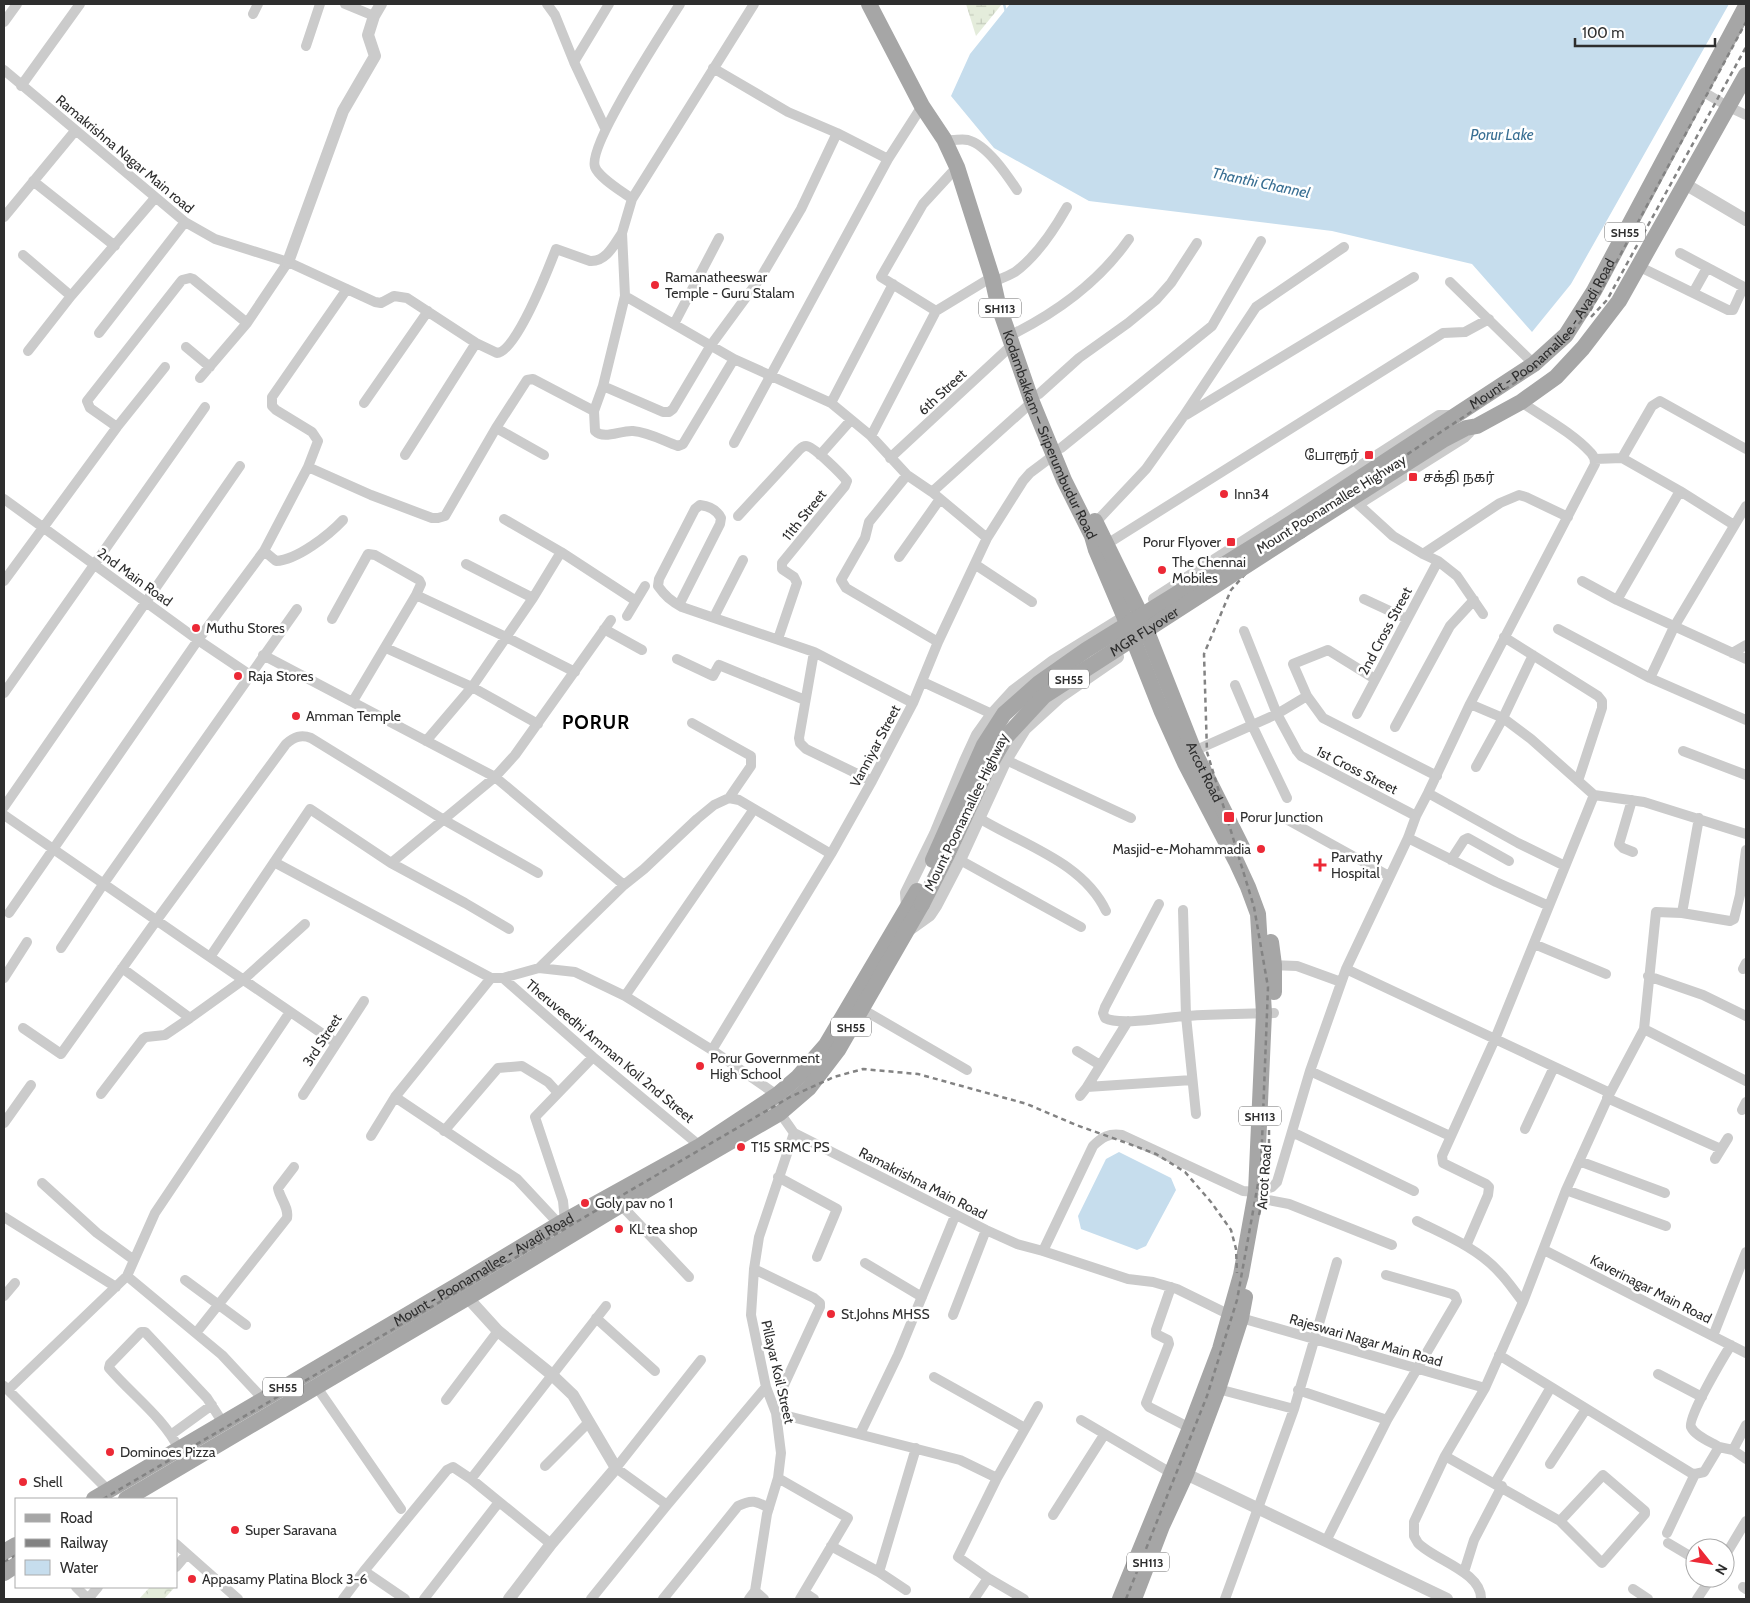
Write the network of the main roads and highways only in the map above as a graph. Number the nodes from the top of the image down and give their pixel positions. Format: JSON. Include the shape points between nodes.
{"nodes":[{"id":1,"x":869,"y":4,"type":"edge"},
{"id":2,"x":878,"y":4,"type":"edge"},
{"id":3,"x":1746,"y":6,"type":"edge"},
{"id":4,"x":1746,"y":75,"type":"edge"},
{"id":5,"x":915,"y":80,"type":"junction"},
{"id":6,"x":995,"y":279,"type":"junction"},
{"id":7,"x":1456,"y":416,"type":"joint"},
{"id":8,"x":1477,"y":426,"type":"joint"},
{"id":9,"x":1441,"y":434,"type":"junction"},
{"id":10,"x":1058,"y":451,"type":"junction"},
{"id":11,"x":1196,"y":571,"type":"road end"},
{"id":12,"x":1212,"y":597,"type":"road end"},
{"id":13,"x":1131,"y":612,"type":"junction"},
{"id":14,"x":1143,"y":641,"type":"junction"},
{"id":15,"x":915,"y":901,"type":"junction"},
{"id":16,"x":908,"y":930,"type":"joint"},
{"id":17,"x":1268,"y":965,"type":"junction"},
{"id":18,"x":651,"y":1180,"type":"junction"},
{"id":19,"x":471,"y":1290,"type":"junction"},
{"id":20,"x":1235,"y":1316,"type":"junction"},
{"id":21,"x":397,"y":1330,"type":"junction"},
{"id":22,"x":1178,"y":1474,"type":"junction"},
{"id":23,"x":96,"y":1498,"type":"edge"},
{"id":24,"x":128,"y":1498,"type":"edge"},
{"id":25,"x":15,"y":1546,"type":"edge"},
{"id":26,"x":4,"y":1552,"type":"edge"},
{"id":27,"x":15,"y":1566,"type":"edge"},
{"id":28,"x":4,"y":1572,"type":"edge"},
{"id":29,"x":1120,"y":1599,"type":"edge"},
{"id":30,"x":1134,"y":1599,"type":"edge"}],
"edges":[{"from":1,"to":5,"type":"main road","name":"Kodambakkam – Sriperumbudur Road","number":"SH113"},
{"from":2,"to":5,"type":"main road","name":"Kodambakkam – Sriperumbudur Road","number":"SH113"},
{"from":3,"to":7,"type":"main road","name":"Mount - Poonamallee - Avadi Road","number":"SH55","via":[[1594,291],[1566,335],[1534,364]]},
{"from":4,"to":8,"type":"main road","name":"Mount - Poonamallee - Avadi Road","number":"SH55","via":[[1618,301],[1583,348],[1556,376],[1521,402]]},
{"from":5,"to":6,"type":"main road","name":"Kodambakkam – Sriperumbudur Road","number":"SH113","via":[[922,106],[944,139],[957,167]]},
{"from":5,"to":6,"type":"main road","name":"Kodambakkam – Sriperumbudur Road","number":"SH113","via":[[965,164]]},
{"from":6,"to":10,"type":"main road","name":"Kodambakkam – Sriperumbudur Road","number":"SH113"},
{"from":7,"to":9,"type":"main road","name":"MGR FLyover","number":"SH55"},
{"from":8,"to":9,"type":"main road","name":"MGR FLyover","number":"SH55"},
{"from":9,"to":15,"type":"main road","name":"MGR FLyover","number":"SH55","bridge":true,"via":[[1086,650],[1004,714],[984,745]]},
{"from":10,"to":13,"type":"main road","name":"Kodambakkam – Sriperumbudur Road","number":"SH113","via":[[1107,544]]},
{"from":10,"to":13,"type":"main road","name":"Kodambakkam – Sriperumbudur Road","number":"SH113","via":[[1096,550]]},
{"from":11,"to":12,"type":"main road"},
{"from":13,"to":14,"type":"main road","name":"Kodambakkam – Sriperumbudur Road","number":"SH113"},
{"from":14,"to":17,"type":"main road","name":"Arcot Road","number":"SH113","via":[[1162,712],[1248,887],[1258,914]]},
{"from":14,"to":17,"type":"main road","name":"Arcot Road","number":"SH113","via":[[1256,880],[1267,911]]},
{"from":15,"to":16,"type":"main road","name":"MGR FLyover","number":"SH55"},
{"from":15,"to":18,"type":"main road","name":"Mount - Poonamallee - Avadi Road","number":"SH55","via":[[826,1045],[798,1077],[777,1095]]},
{"from":16,"to":18,"type":"main road","name":"Mount - Poonamallee - Avadi Road","number":"SH55","via":[[838,1050],[809,1088],[780,1113]]},
{"from":17,"to":20,"type":"main road","name":"Arcot Road","number":"SH113","via":[[1261,1194],[1241,1275]]},
{"from":18,"to":19,"type":"main road","name":"Mount - Poonamallee - Avadi Road","number":"SH55","via":[[621,1205]]},
{"from":18,"to":19,"type":"main road","name":"Mount - Poonamallee - Avadi Road","number":"SH55","via":[[562,1223]]},
{"from":19,"to":21,"type":"main road","name":"Mount - Poonamallee - Avadi Road","number":"SH55"},
{"from":20,"to":22,"type":"main road","name":"Arcot Road","number":"SH113","via":[[1190,1428]]},
{"from":20,"to":22,"type":"main road","name":"Arcot Road","number":"SH113","via":[[1218,1389]]},
{"from":21,"to":23,"type":"main road","name":"Mount - Poonamallee - Avadi Road","number":"SH55","via":[[223,1423],[176,1442]]},
{"from":21,"to":24,"type":"main road","name":"Mount - Poonamallee - Avadi Road","number":"SH55","via":[[316,1386]]},
{"from":22,"to":29,"type":"main road","name":"Arcot Road","number":"SH113"},
{"from":22,"to":30,"type":"main road","name":"Arcot Road","number":"SH113"},
{"from":25,"to":26,"type":"main road"},
{"from":27,"to":28,"type":"main road"}]}
